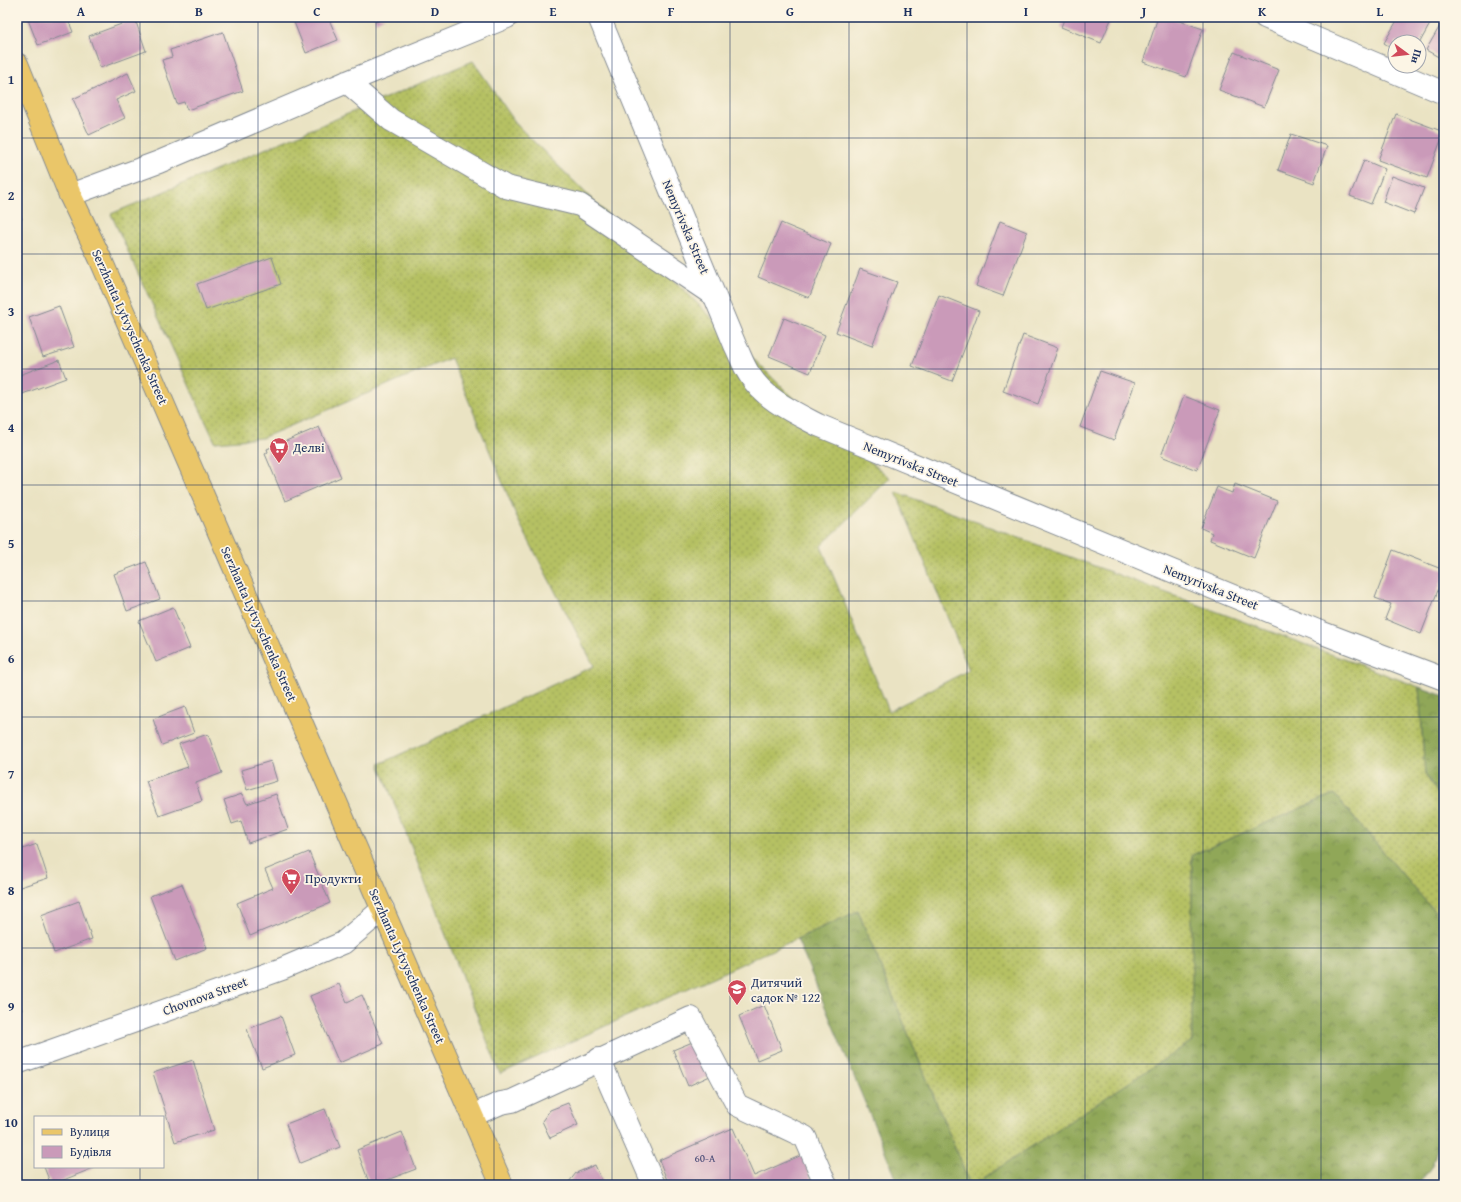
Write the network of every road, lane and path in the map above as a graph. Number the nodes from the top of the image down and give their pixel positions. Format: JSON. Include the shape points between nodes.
{"nodes":[{"id":1,"x":507,"y":17,"type":"edge"},
{"id":2,"x":599,"y":17,"type":"edge"},
{"id":3,"x":1265,"y":17,"type":"edge"},
{"id":4,"x":17,"y":64,"type":"edge"},
{"id":5,"x":347,"y":82,"type":"junction"},
{"id":6,"x":1444,"y":93,"type":"edge"},
{"id":7,"x":70,"y":196,"type":"junction"},
{"id":8,"x":715,"y":296,"type":"junction"},
{"id":9,"x":1444,"y":679,"type":"edge"},
{"id":10,"x":383,"y":909,"type":"junction"},
{"id":11,"x":600,"y":1059,"type":"junction"},
{"id":12,"x":17,"y":1064,"type":"edge"},
{"id":13,"x":473,"y":1115,"type":"junction"},
{"id":14,"x":502,"y":1185,"type":"edge"},
{"id":15,"x":654,"y":1185,"type":"edge"},
{"id":16,"x":826,"y":1185,"type":"edge"}],
"edges":[{"from":1,"to":5,"type":"street"},
{"from":2,"to":8,"type":"street","name":"Nemyrivska Street"},
{"from":3,"to":6,"type":"street"},
{"from":4,"to":7,"type":"main road","name":"Serzhanta Lytvyschenka Street"},
{"from":5,"to":7,"type":"street","via":[[158,162]]},
{"from":5,"to":8,"type":"street","via":[[391,120],[506,187],[580,204]]},
{"from":7,"to":10,"type":"main road","name":"Serzhanta Lytvyschenka Street","via":[[100,258]]},
{"from":8,"to":9,"type":"street","name":"Nemyrivska Street","via":[[753,380],[779,404],[818,425],[1320,632]]},
{"from":10,"to":12,"type":"street","name":"Chovnova Street","via":[[343,943],[295,963]]},
{"from":10,"to":13,"type":"main road","name":"Serzhanta Lytvyschenka Street"},
{"from":11,"to":13,"type":"street","via":[[512,1100]]},
{"from":11,"to":15,"type":"street"},
{"from":11,"to":16,"type":"street","via":[[691,1018],[737,1105],[806,1137]]},
{"from":13,"to":14,"type":"main road","name":"Serzhanta Lytvyschenka Street"}]}
